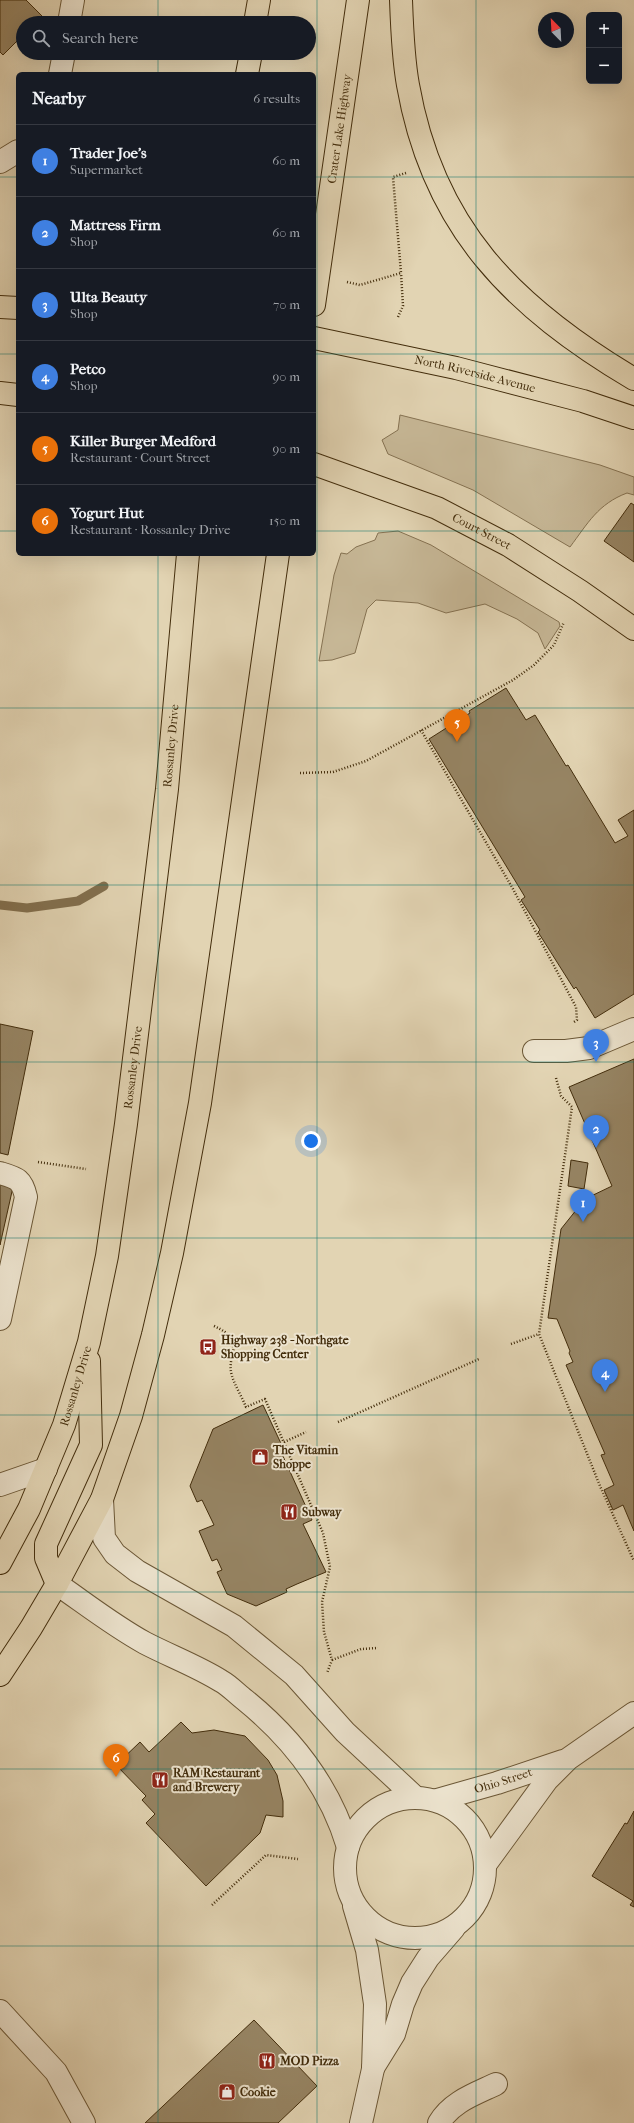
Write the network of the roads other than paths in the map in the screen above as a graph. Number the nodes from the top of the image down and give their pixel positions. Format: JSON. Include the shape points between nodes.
{"nodes":[{"id":1,"x":73,"y":0,"type":"edge"},
{"id":2,"x":259,"y":0,"type":"edge"},
{"id":3,"x":358,"y":0,"type":"edge"},
{"id":4,"x":401,"y":0,"type":"edge"},
{"id":5,"x":70,"y":16,"type":"edge"},
{"id":6,"x":256,"y":16,"type":"edge"},
{"id":7,"x":63,"y":60,"type":"edge"},
{"id":8,"x":250,"y":60,"type":"edge"},
{"id":9,"x":60,"y":72,"type":"edge"},
{"id":10,"x":247,"y":72,"type":"edge"},
{"id":11,"x":16,"y":152,"type":"edge"},
{"id":12,"x":0,"y":162,"type":"edge"},
{"id":13,"x":316,"y":291,"type":"edge"},
{"id":14,"x":0,"y":307,"type":"edge"},
{"id":15,"x":16,"y":308,"type":"edge"},
{"id":16,"x":316,"y":338,"type":"edge"},
{"id":17,"x":634,"y":379,"type":"edge"},
{"id":18,"x":0,"y":393,"type":"edge"},
{"id":19,"x":16,"y":394,"type":"edge"},
{"id":20,"x":634,"y":418,"type":"edge"},
{"id":21,"x":316,"y":465,"type":"edge"},
{"id":22,"x":188,"y":556,"type":"edge"},
{"id":23,"x":278,"y":556,"type":"edge"},
{"id":24,"x":634,"y":629,"type":"edge"},
{"id":25,"x":634,"y":1029,"type":"edge"},
{"id":26,"x":534,"y":1051,"type":"dead end"},
{"id":27,"x":0,"y":1173,"type":"edge"},
{"id":28,"x":0,"y":1319,"type":"edge"},
{"id":29,"x":89,"y":1342,"type":"junction"},
{"id":30,"x":46,"y":1469,"type":"junction"},
{"id":31,"x":0,"y":1485,"type":"edge"},
{"id":32,"x":102,"y":1499,"type":"junction"},
{"id":33,"x":0,"y":1563,"type":"edge"},
{"id":34,"x":57,"y":1584,"type":"junction"},
{"id":35,"x":0,"y":1675,"type":"edge"},
{"id":36,"x":634,"y":1713,"type":"edge"},
{"id":37,"x":568,"y":1759,"type":"junction"},
{"id":38,"x":415,"y":1797,"type":"junction"},
{"id":39,"x":437,"y":1800,"type":"junction"},
{"id":40,"x":348,"y":1847,"type":"junction"},
{"id":41,"x":486,"y":1865,"type":"junction"},
{"id":42,"x":353,"y":1900,"type":"junction"},
{"id":43,"x":464,"y":1917,"type":"junction"},
{"id":44,"x":0,"y":2012,"type":"edge"},
{"id":45,"x":373,"y":2069,"type":"junction"},
{"id":46,"x":496,"y":2084,"type":"dead end"},
{"id":47,"x":84,"y":2123,"type":"edge"},
{"id":48,"x":361,"y":2123,"type":"edge"},
{"id":49,"x":439,"y":2123,"type":"edge"}],
"edges":[{"from":1,"to":5,"type":"street"},
{"from":2,"to":6,"type":"main road"},
{"from":3,"to":13,"type":"main road","name":"Crater Lake Highway"},
{"from":4,"to":17,"type":"main road","via":[[407,84],[419,133],[443,195],[465,234],[499,277],[536,312],[570,339]]},
{"from":7,"to":9,"type":"street"},
{"from":8,"to":10,"type":"main road"},
{"from":11,"to":12,"type":"street"},
{"from":14,"to":15,"type":"main road"},
{"from":16,"to":20,"type":"main road","name":"North Riverside Avenue","via":[[463,370],[583,401]]},
{"from":18,"to":19,"type":"main road"},
{"from":21,"to":24,"type":"main road","name":"Court Street","via":[[443,511],[508,545],[580,590]]},
{"from":22,"to":29,"type":"main road","name":"Rossanley Drive","via":[[167,789],[127,1117],[107,1256]]},
{"from":23,"to":32,"type":"main road","via":[[195,1133],[153,1335],[131,1416]]},
{"from":25,"to":26,"type":"street","via":[[589,1048]]},
{"from":27,"to":28,"type":"street","via":[[15,1178],[24,1185],[26,1197]]},
{"from":29,"to":30,"type":"main road","name":"Rossanley Drive","via":[[64,1425]]},
{"from":29,"to":34,"type":"main road","via":[[91,1445],[46,1544],[46,1558]]},
{"from":30,"to":31,"type":"street"},
{"from":30,"to":33,"type":"main road","name":"Rossanley Drive"},
{"from":32,"to":34,"type":"main road"},
{"from":32,"to":38,"type":"street","via":[[104,1538],[115,1554],[137,1571],[234,1626],[294,1675],[345,1732]]},
{"from":34,"to":35,"type":"main road"},
{"from":34,"to":40,"type":"street","via":[[145,1643],[222,1682],[258,1710],[308,1765],[340,1820]]},
{"from":36,"to":37,"type":"street","name":"Ohio Street"},
{"from":37,"to":39,"type":"street","name":"Ohio Street","via":[[508,1780]]},
{"from":37,"to":41,"type":"street","name":"Ohio Street","via":[[531,1800]]},
{"from":38,"to":39,"type":"street"},
{"from":38,"to":40,"type":"street","via":[[393,1801],[373,1811],[358,1827]]},
{"from":39,"to":41,"type":"street","via":[[456,1810],[471,1825],[481,1844]]},
{"from":40,"to":42,"type":"street","via":[[344,1865],[346,1883]]},
{"from":41,"to":43,"type":"street","via":[[483,1884],[476,1902]]},
{"from":42,"to":43,"type":"street","via":[[364,1916],[378,1927],[414,1938],[432,1936]]},
{"from":42,"to":45,"type":"street","via":[[372,1977],[375,2004]]},
{"from":43,"to":45,"type":"street","via":[[428,1958],[412,1983],[394,2034]]},
{"from":44,"to":47,"type":"street","via":[[56,2072]]},
{"from":45,"to":48,"type":"street"},
{"from":46,"to":49,"type":"street","via":[[458,2103]]}]}
